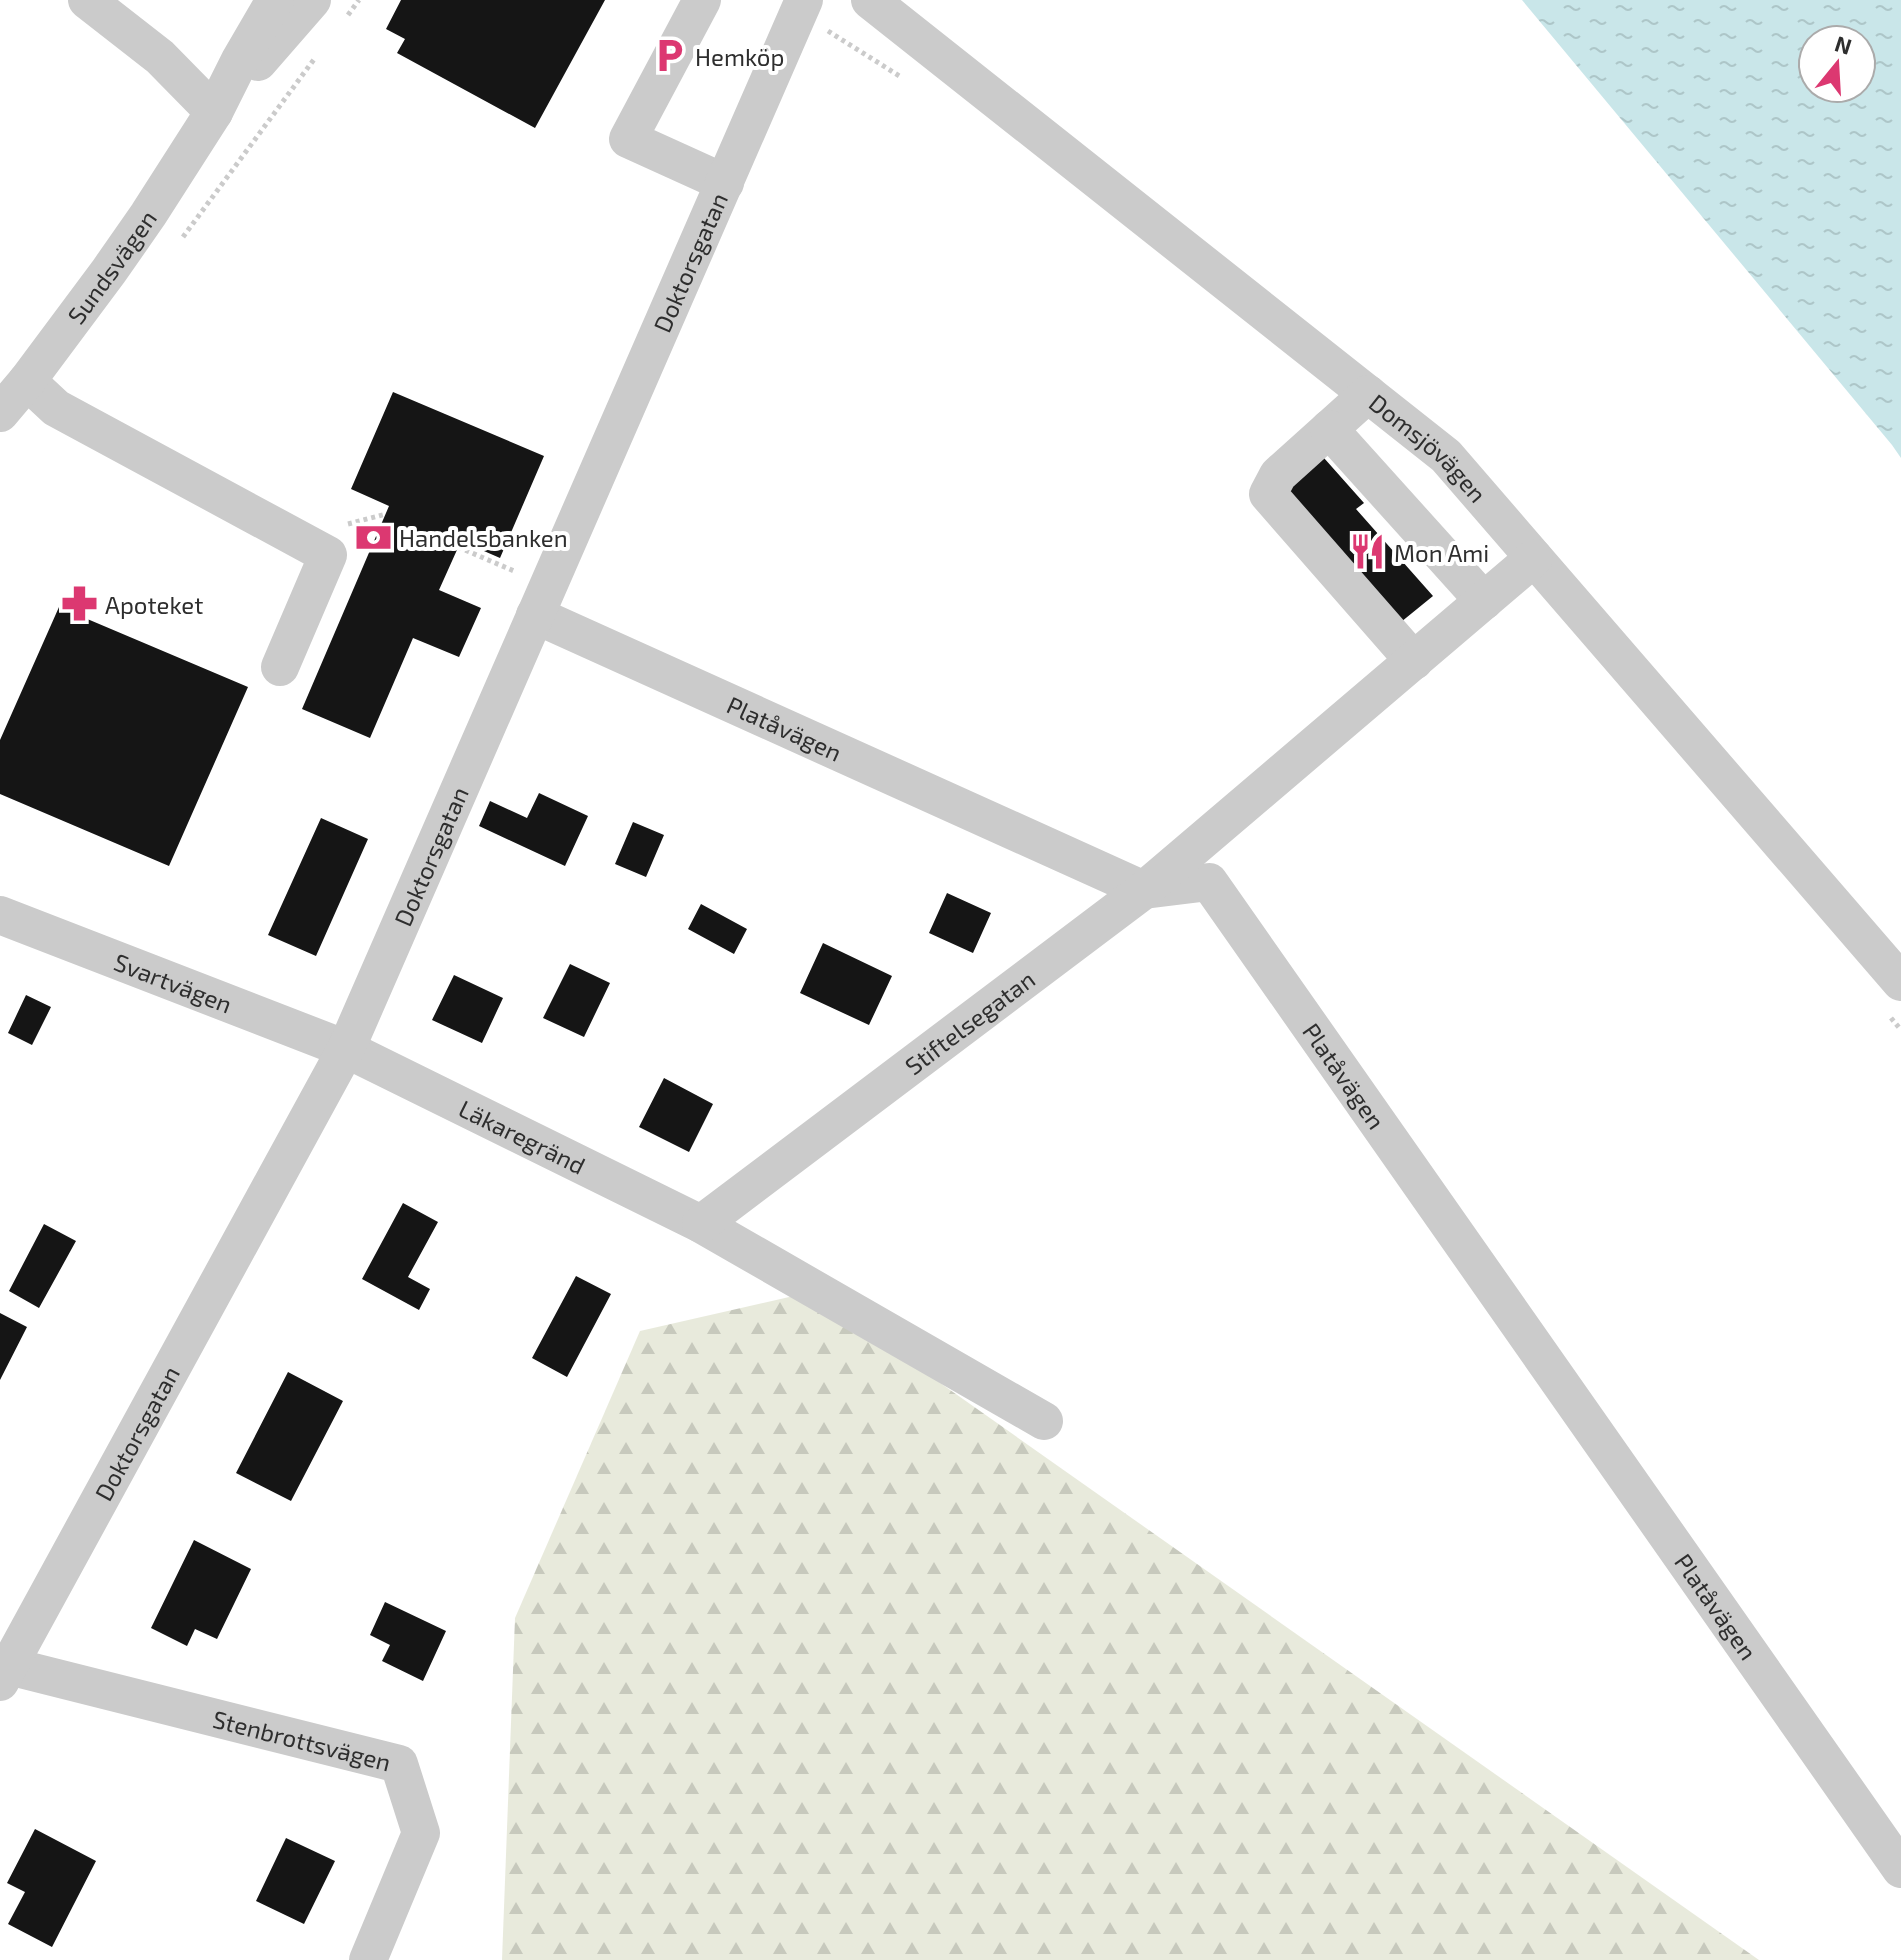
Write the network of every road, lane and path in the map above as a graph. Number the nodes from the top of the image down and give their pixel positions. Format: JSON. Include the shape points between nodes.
{"nodes":[{"id":1,"x":87,"y":0,"type":"edge"},
{"id":2,"x":275,"y":0,"type":"edge"},
{"id":3,"x":312,"y":0,"type":"edge"},
{"id":4,"x":702,"y":0,"type":"edge"},
{"id":5,"x":804,"y":0,"type":"edge"},
{"id":6,"x":870,"y":0,"type":"edge"},
{"id":7,"x":214,"y":112,"type":"junction"},
{"id":8,"x":725,"y":183,"type":"junction"},
{"id":9,"x":27,"y":381,"type":"junction"},
{"id":10,"x":1368,"y":394,"type":"junction"},
{"id":11,"x":0,"y":413,"type":"edge"},
{"id":12,"x":1329,"y":429,"type":"junction"},
{"id":13,"x":458,"y":547,"type":"dead end"},
{"id":14,"x":1534,"y":558,"type":"junction"},
{"id":15,"x":542,"y":600,"type":"junction"},
{"id":16,"x":1484,"y":601,"type":"junction"},
{"id":17,"x":1414,"y":661,"type":"junction"},
{"id":18,"x":280,"y":667,"type":"dead end"},
{"id":19,"x":1144,"y":890,"type":"junction"},
{"id":20,"x":0,"y":915,"type":"edge"},
{"id":21,"x":1901,"y":982,"type":"edge"},
{"id":22,"x":346,"y":1049,"type":"junction"},
{"id":23,"x":701,"y":1224,"type":"junction"},
{"id":24,"x":1044,"y":1421,"type":"dead end"},
{"id":25,"x":3,"y":1670,"type":"edge"},
{"id":26,"x":1901,"y":1869,"type":"edge"},
{"id":27,"x":368,"y":1960,"type":"edge"}],
"edges":[{"from":1,"to":7,"type":"street","via":[[160,57]]},
{"from":2,"to":7,"type":"street"},
{"from":3,"to":7,"type":"street"},
{"from":4,"to":8,"type":"street","via":[[628,139]]},
{"from":5,"to":8,"type":"street","name":"Doktorsgatan"},
{"from":6,"to":10,"type":"street","name":"Domsjövägen"},
{"from":7,"to":9,"type":"street","name":"Sundsvägen","via":[[109,271]]},
{"from":8,"to":15,"type":"street","name":"Doktorsgatan"},
{"from":9,"to":11,"type":"street","name":"Sundsvägen"},
{"from":9,"to":18,"type":"street","via":[[56,408],[328,555]]},
{"from":10,"to":12,"type":"street"},
{"from":10,"to":14,"type":"street","name":"Domsjövägen","via":[[1446,456]]},
{"from":12,"to":16,"type":"street"},
{"from":12,"to":17,"type":"street","via":[[1278,475],[1268,494]]},
{"from":13,"to":15,"type":"path"},
{"from":14,"to":16,"type":"street","name":"Stiftelsegatan"},
{"from":14,"to":21,"type":"street","name":"Domsjövägen"},
{"from":15,"to":19,"type":"street","name":"Platåvägen"},
{"from":15,"to":22,"type":"street","name":"Doktorsgatan"},
{"from":16,"to":17,"type":"street","name":"Stiftelsegatan"},
{"from":17,"to":19,"type":"street","name":"Stiftelsegatan"},
{"from":19,"to":23,"type":"street","name":"Stiftelsegatan"},
{"from":19,"to":26,"type":"street","name":"Platåvägen","via":[[1209,882]]},
{"from":20,"to":22,"type":"street","name":"Svartvägen"},
{"from":22,"to":23,"type":"street","name":"Läkaregränd"},
{"from":22,"to":25,"type":"street","name":"Doktorsgatan"},
{"from":23,"to":24,"type":"street"},
{"from":25,"to":27,"type":"street","name":"Stenbrottsvägen","via":[[399,1764],[421,1833]]}]}
